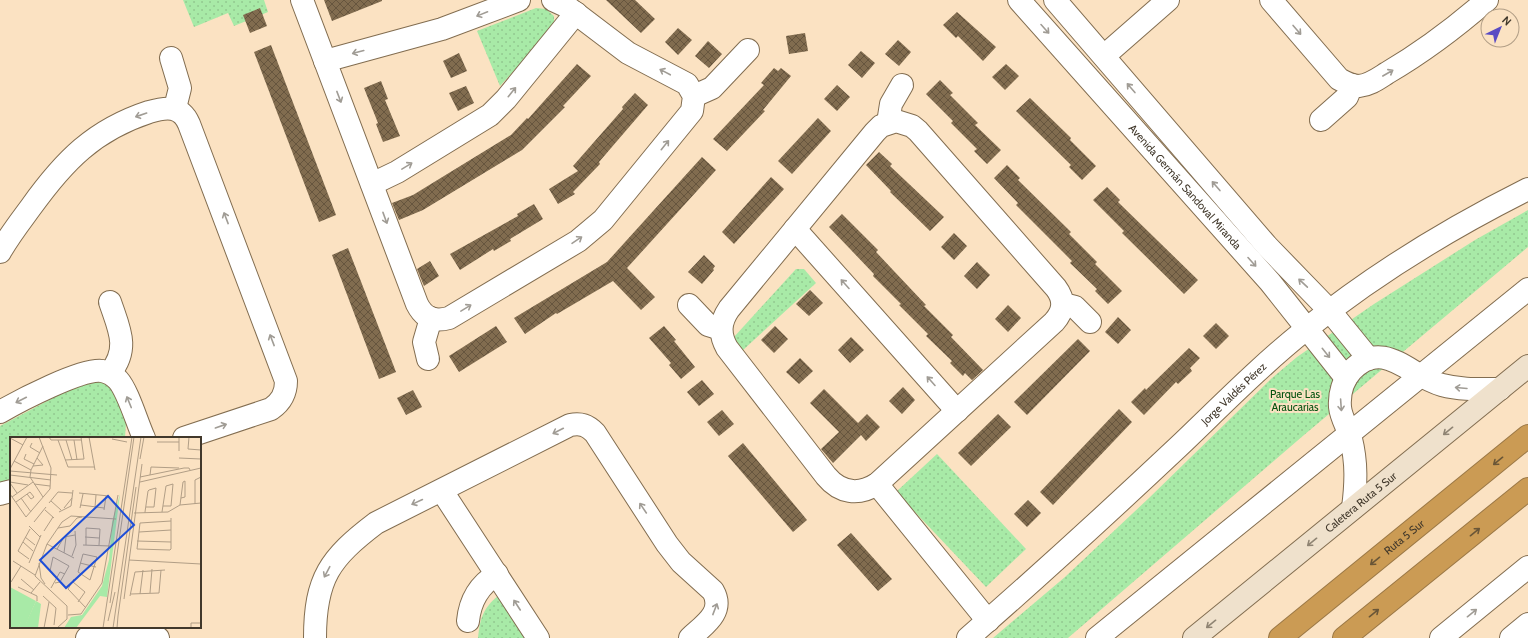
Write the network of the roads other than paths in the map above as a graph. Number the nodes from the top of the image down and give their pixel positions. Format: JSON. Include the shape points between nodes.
{"nodes":[{"id":1,"x":302,"y":0,"type":"edge"},
{"id":2,"x":518,"y":0,"type":"edge"},
{"id":3,"x":553,"y":0,"type":"edge"},
{"id":4,"x":1019,"y":0,"type":"edge"},
{"id":5,"x":1055,"y":0,"type":"edge"},
{"id":6,"x":1168,"y":0,"type":"edge"},
{"id":7,"x":1271,"y":0,"type":"edge"},
{"id":8,"x":1487,"y":0,"type":"edge"},
{"id":9,"x":576,"y":13,"type":"junction"},
{"id":10,"x":748,"y":50,"type":"dead end"},
{"id":11,"x":1104,"y":56,"type":"junction"},
{"id":12,"x":171,"y":58,"type":"dead end"},
{"id":13,"x":325,"y":61,"type":"junction"},
{"id":14,"x":902,"y":85,"type":"dead end"},
{"id":15,"x":1352,"y":85,"type":"junction"},
{"id":16,"x":694,"y":96,"type":"junction"},
{"id":17,"x":175,"y":108,"type":"junction"},
{"id":18,"x":1321,"y":120,"type":"dead end"},
{"id":19,"x":888,"y":122,"type":"junction"},
{"id":20,"x":1191,"y":157,"type":"junction"},
{"id":21,"x":1173,"y":174,"type":"junction"},
{"id":22,"x":372,"y":184,"type":"junction"},
{"id":23,"x":1528,"y":189,"type":"edge"},
{"id":24,"x":795,"y":229,"type":"junction"},
{"id":25,"x":0,"y":252,"type":"edge"},
{"id":26,"x":1528,"y":289,"type":"edge"},
{"id":27,"x":110,"y":302,"type":"dead end"},
{"id":28,"x":1063,"y":304,"type":"junction"},
{"id":29,"x":689,"y":305,"type":"dead end"},
{"id":30,"x":1330,"y":311,"type":"junction"},
{"id":31,"x":431,"y":318,"type":"junction"},
{"id":32,"x":1090,"y":322,"type":"dead end"},
{"id":33,"x":721,"y":329,"type":"junction"},
{"id":34,"x":1307,"y":329,"type":"junction"},
{"id":35,"x":428,"y":359,"type":"dead end"},
{"id":36,"x":1369,"y":359,"type":"junction"},
{"id":37,"x":1528,"y":366,"type":"edge"},
{"id":38,"x":110,"y":374,"type":"junction"},
{"id":39,"x":1420,"y":376,"type":"junction"},
{"id":40,"x":1346,"y":378,"type":"junction"},
{"id":41,"x":1500,"y":389,"type":"junction"},
{"id":42,"x":957,"y":410,"type":"junction"},
{"id":43,"x":0,"y":412,"type":"edge"},
{"id":44,"x":1349,"y":434,"type":"junction"},
{"id":45,"x":1528,"y":436,"type":"edge"},
{"id":46,"x":144,"y":437,"type":"edge"},
{"id":47,"x":187,"y":437,"type":"edge"},
{"id":48,"x":877,"y":484,"type":"junction"},
{"id":49,"x":1528,"y":489,"type":"edge"},
{"id":50,"x":442,"y":491,"type":"junction"},
{"id":51,"x":10,"y":492,"type":"edge"},
{"id":52,"x":0,"y":494,"type":"edge"},
{"id":53,"x":1353,"y":508,"type":"junction"},
{"id":54,"x":1528,"y":567,"type":"edge"},
{"id":55,"x":497,"y":574,"type":"junction"},
{"id":56,"x":988,"y":620,"type":"junction"},
{"id":57,"x":468,"y":621,"type":"dead end"},
{"id":58,"x":1528,"y":624,"type":"edge"},
{"id":59,"x":166,"y":628,"type":"edge"},
{"id":60,"x":86,"y":638,"type":"edge"},
{"id":61,"x":158,"y":638,"type":"edge"},
{"id":62,"x":314,"y":638,"type":"edge"},
{"id":63,"x":538,"y":638,"type":"edge"},
{"id":64,"x":690,"y":638,"type":"edge"},
{"id":65,"x":968,"y":638,"type":"edge"},
{"id":66,"x":1097,"y":638,"type":"edge"},
{"id":67,"x":1194,"y":638,"type":"edge"},
{"id":68,"x":1280,"y":638,"type":"edge"},
{"id":69,"x":1344,"y":638,"type":"edge"},
{"id":70,"x":1441,"y":638,"type":"edge"},
{"id":71,"x":1511,"y":638,"type":"edge"}],
"edges":[{"from":1,"to":13,"type":"street"},
{"from":2,"to":13,"type":"street","one_way":true,"via":[[442,29]]},
{"from":3,"to":9,"type":"street"},
{"from":4,"to":21,"type":"street","name":"Avenida Germán Sandoval Miranda","one_way":true},
{"from":5,"to":11,"type":"street","name":"Avenida Germán Sandoval Miranda"},
{"from":6,"to":11,"type":"street"},
{"from":7,"to":15,"type":"street","one_way":true,"via":[[1339,79]]},
{"from":15,"to":8,"type":"street","one_way":true,"via":[[1367,84],[1405,63]]},
{"from":16,"to":9,"type":"street","one_way":true,"via":[[687,84],[628,53]]},
{"from":22,"to":9,"type":"street","one_way":true,"via":[[397,172],[490,115]]},
{"from":10,"to":16,"type":"street","via":[[712,88]]},
{"from":20,"to":11,"type":"street","name":"Avenida Germán Sandoval Miranda","one_way":true},
{"from":12,"to":17,"type":"street","via":[[180,88]]},
{"from":13,"to":22,"type":"street","one_way":true},
{"from":14,"to":19,"type":"street","via":[[891,104]]},
{"from":15,"to":18,"type":"street","via":[[1347,97]]},
{"from":31,"to":16,"type":"street","one_way":true,"via":[[449,318],[594,229],[688,117],[694,104]]},
{"from":17,"to":25,"type":"street","one_way":true,"via":[[157,109],[137,116],[117,125],[80,149],[51,179]]},
{"from":47,"to":17,"type":"street","one_way":true,"via":[[271,409],[281,400],[286,381],[189,124],[182,112]]},
{"from":19,"to":24,"type":"street","via":[[875,132]]},
{"from":19,"to":28,"type":"street","via":[[904,122],[918,131],[1056,288]]},
{"from":20,"to":21,"type":"street"},
{"from":30,"to":20,"type":"street","name":"Avenida Germán Sandoval Miranda","one_way":true,"via":[[1267,246]]},
{"from":21,"to":34,"type":"street","name":"Avenida Germán Sandoval Miranda","one_way":true,"via":[[1270,282]]},
{"from":22,"to":31,"type":"street","one_way":true,"via":[[417,304],[425,315]]},
{"from":23,"to":30,"type":"street","name":"Jorge Valdés Pérez","via":[[1414,253]]},
{"from":24,"to":33,"type":"street","via":[[729,309]]},
{"from":42,"to":24,"type":"street","one_way":true},
{"from":26,"to":39,"type":"street"},
{"from":27,"to":38,"type":"street","via":[[122,336],[122,346],[118,361]]},
{"from":28,"to":32,"type":"street","via":[[1075,307]]},
{"from":28,"to":42,"type":"street","via":[[1062,311],[1054,322]]},
{"from":29,"to":33,"type":"street","via":[[708,326]]},
{"from":30,"to":34,"type":"street","name":"Jorge Valdés Pérez"},
{"from":30,"to":36,"type":"street","name":"Avenida Germán Sandoval Miranda"},
{"from":31,"to":35,"type":"street","via":[[424,342]]},
{"from":33,"to":48,"type":"street","via":[[727,348],[831,482],[837,487],[853,492],[869,489]]},
{"from":34,"to":40,"type":"street","name":"Avenida Germán Sandoval Miranda","one_way":true},
{"from":34,"to":56,"type":"street","name":"Jorge Valdés Pérez"},
{"from":36,"to":39,"type":"street","via":[[1378,357],[1396,360]]},
{"from":36,"to":40,"type":"street","via":[[1356,366]]},
{"from":37,"to":41,"type":"main road","name":"Caletera Ruta 5 Sur"},
{"from":38,"to":43,"type":"street","one_way":true,"via":[[92,372],[71,379],[29,396]]},
{"from":46,"to":38,"type":"street","one_way":true,"via":[[122,385]]},
{"from":41,"to":39,"type":"street","one_way":true,"via":[[1458,388],[1438,384]]},
{"from":39,"to":44,"type":"street"},
{"from":40,"to":44,"type":"street","one_way":true,"via":[[1340,397],[1340,407]]},
{"from":41,"to":53,"type":"main road","name":"Caletera Ruta 5 Sur","one_way":true},
{"from":42,"to":48,"type":"street"},
{"from":44,"to":53,"type":"street","via":[[1356,466]]},
{"from":44,"to":66,"type":"street"},
{"from":45,"to":68,"type":"highway","name":"Ruta 5 Sur","one_way":true},
{"from":48,"to":56,"type":"street"},
{"from":69,"to":49,"type":"highway","one_way":true},
{"from":50,"to":55,"type":"street"},
{"from":50,"to":62,"type":"street","one_way":true,"via":[[376,522],[340,552],[331,564],[319,590]]},
{"from":64,"to":50,"type":"street","one_way":true,"via":[[715,613],[718,603],[716,596],[681,562],[667,544],[590,428],[584,425],[570,425]]},
{"from":51,"to":52,"type":"street"},
{"from":53,"to":67,"type":"main road","name":"Caletera Ruta 5 Sur","one_way":true},
{"from":70,"to":54,"type":"street","one_way":true},
{"from":55,"to":57,"type":"street","via":[[477,592],[471,604]]},
{"from":63,"to":55,"type":"street","one_way":true},
{"from":56,"to":65,"type":"street","name":"Jorge Valdés Pérez"},
{"from":58,"to":71,"type":"street"},
{"from":59,"to":61,"type":"street"},
{"from":60,"to":61,"type":"street","via":[[131,628],[141,629]]}]}
